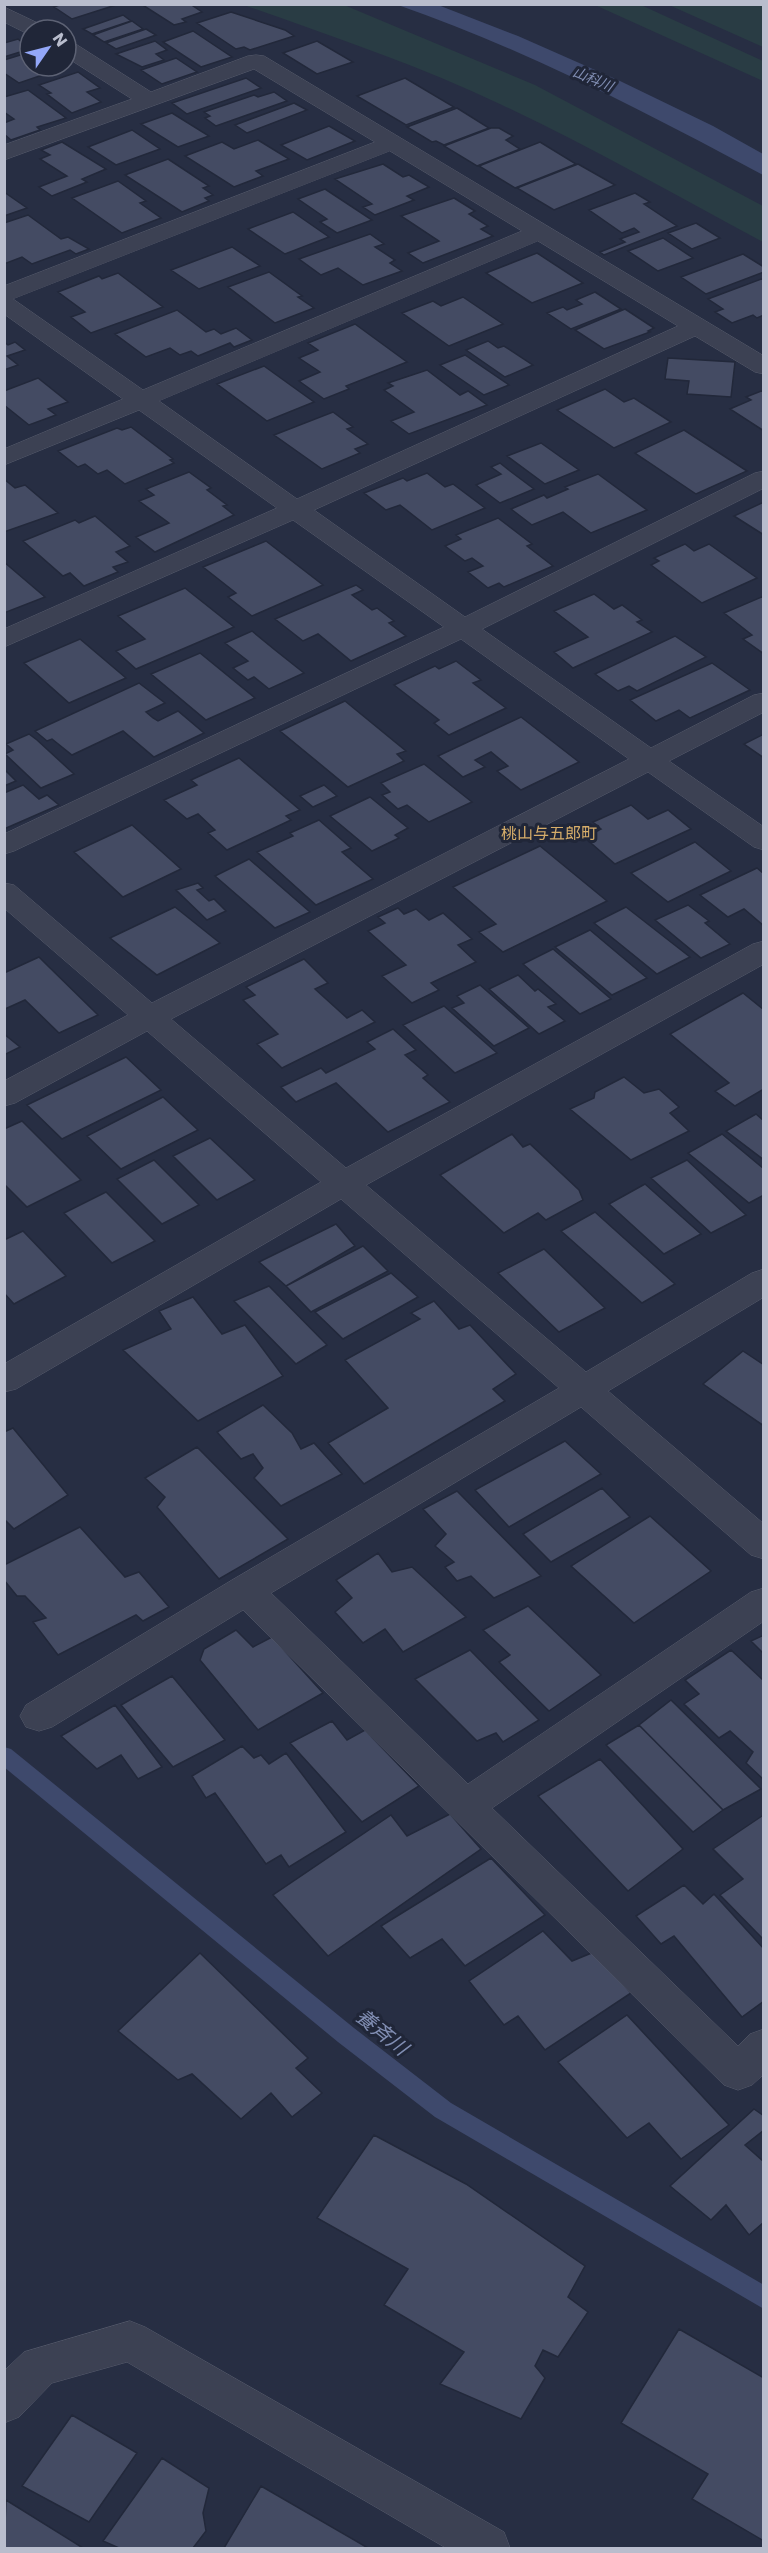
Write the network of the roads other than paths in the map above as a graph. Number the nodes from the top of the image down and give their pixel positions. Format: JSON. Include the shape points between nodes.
{"nodes":[{"id":1,"x":4,"y":13,"type":"edge"},
{"id":2,"x":18,"y":20,"type":"edge"},
{"id":3,"x":78,"y":55,"type":"edge"},
{"id":4,"x":148,"y":99,"type":"junction"},
{"id":5,"x":392,"y":143,"type":"junction"},
{"id":6,"x":4,"y":153,"type":"edge"},
{"id":7,"x":540,"y":232,"type":"junction"},
{"id":8,"x":4,"y":294,"type":"edge"},
{"id":9,"x":4,"y":303,"type":"edge"},
{"id":10,"x":695,"y":327,"type":"junction"},
{"id":11,"x":764,"y":367,"type":"edge"},
{"id":12,"x":141,"y":400,"type":"junction"},
{"id":13,"x":4,"y":458,"type":"edge"},
{"id":14,"x":764,"y":478,"type":"edge"},
{"id":15,"x":296,"y":509,"type":"junction"},
{"id":16,"x":462,"y":628,"type":"junction"},
{"id":17,"x":4,"y":639,"type":"edge"},
{"id":18,"x":764,"y":701,"type":"edge"},
{"id":19,"x":649,"y":760,"type":"junction"},
{"id":20,"x":764,"y":841,"type":"edge"},
{"id":21,"x":4,"y":845,"type":"edge"},
{"id":22,"x":4,"y":892,"type":"edge"},
{"id":23,"x":764,"y":951,"type":"edge"},
{"id":24,"x":149,"y":1017,"type":"junction"},
{"id":25,"x":4,"y":1095,"type":"edge"},
{"id":26,"x":344,"y":1183,"type":"junction"},
{"id":27,"x":764,"y":1281,"type":"edge"},
{"id":28,"x":4,"y":1380,"type":"edge"},
{"id":29,"x":583,"y":1392,"type":"junction"},
{"id":30,"x":764,"y":1545,"type":"edge"},
{"id":31,"x":244,"y":1590,"type":"junction"},
{"id":32,"x":764,"y":1602,"type":"edge"},
{"id":33,"x":39,"y":1716,"type":"dead end"},
{"id":34,"x":465,"y":1806,"type":"junction"},
{"id":35,"x":764,"y":2047,"type":"edge"},
{"id":36,"x":4,"y":2402,"type":"edge"},
{"id":37,"x":488,"y":2548,"type":"edge"}],
"edges":[{"from":1,"to":2,"type":"street"},
{"from":3,"to":4,"type":"street"},
{"from":4,"to":5,"type":"street","via":[[256,61]]},
{"from":4,"to":6,"type":"street"},
{"from":5,"to":7,"type":"street"},
{"from":5,"to":8,"type":"street"},
{"from":7,"to":10,"type":"street"},
{"from":7,"to":12,"type":"street"},
{"from":9,"to":12,"type":"street"},
{"from":10,"to":11,"type":"street"},
{"from":10,"to":15,"type":"street"},
{"from":12,"to":13,"type":"street"},
{"from":12,"to":15,"type":"street"},
{"from":14,"to":16,"type":"street"},
{"from":15,"to":16,"type":"street"},
{"from":15,"to":17,"type":"street"},
{"from":16,"to":19,"type":"street"},
{"from":16,"to":21,"type":"street"},
{"from":18,"to":19,"type":"street"},
{"from":19,"to":20,"type":"street"},
{"from":19,"to":24,"type":"street"},
{"from":22,"to":24,"type":"street"},
{"from":23,"to":26,"type":"street"},
{"from":24,"to":25,"type":"street"},
{"from":24,"to":26,"type":"street"},
{"from":26,"to":28,"type":"street"},
{"from":26,"to":29,"type":"street"},
{"from":27,"to":29,"type":"street"},
{"from":29,"to":30,"type":"street"},
{"from":29,"to":31,"type":"street"},
{"from":31,"to":33,"type":"street"},
{"from":31,"to":34,"type":"street"},
{"from":32,"to":34,"type":"street"},
{"from":34,"to":35,"type":"street","via":[[738,2072]]},
{"from":36,"to":37,"type":"street","via":[[39,2366],[130,2341]]}]}
